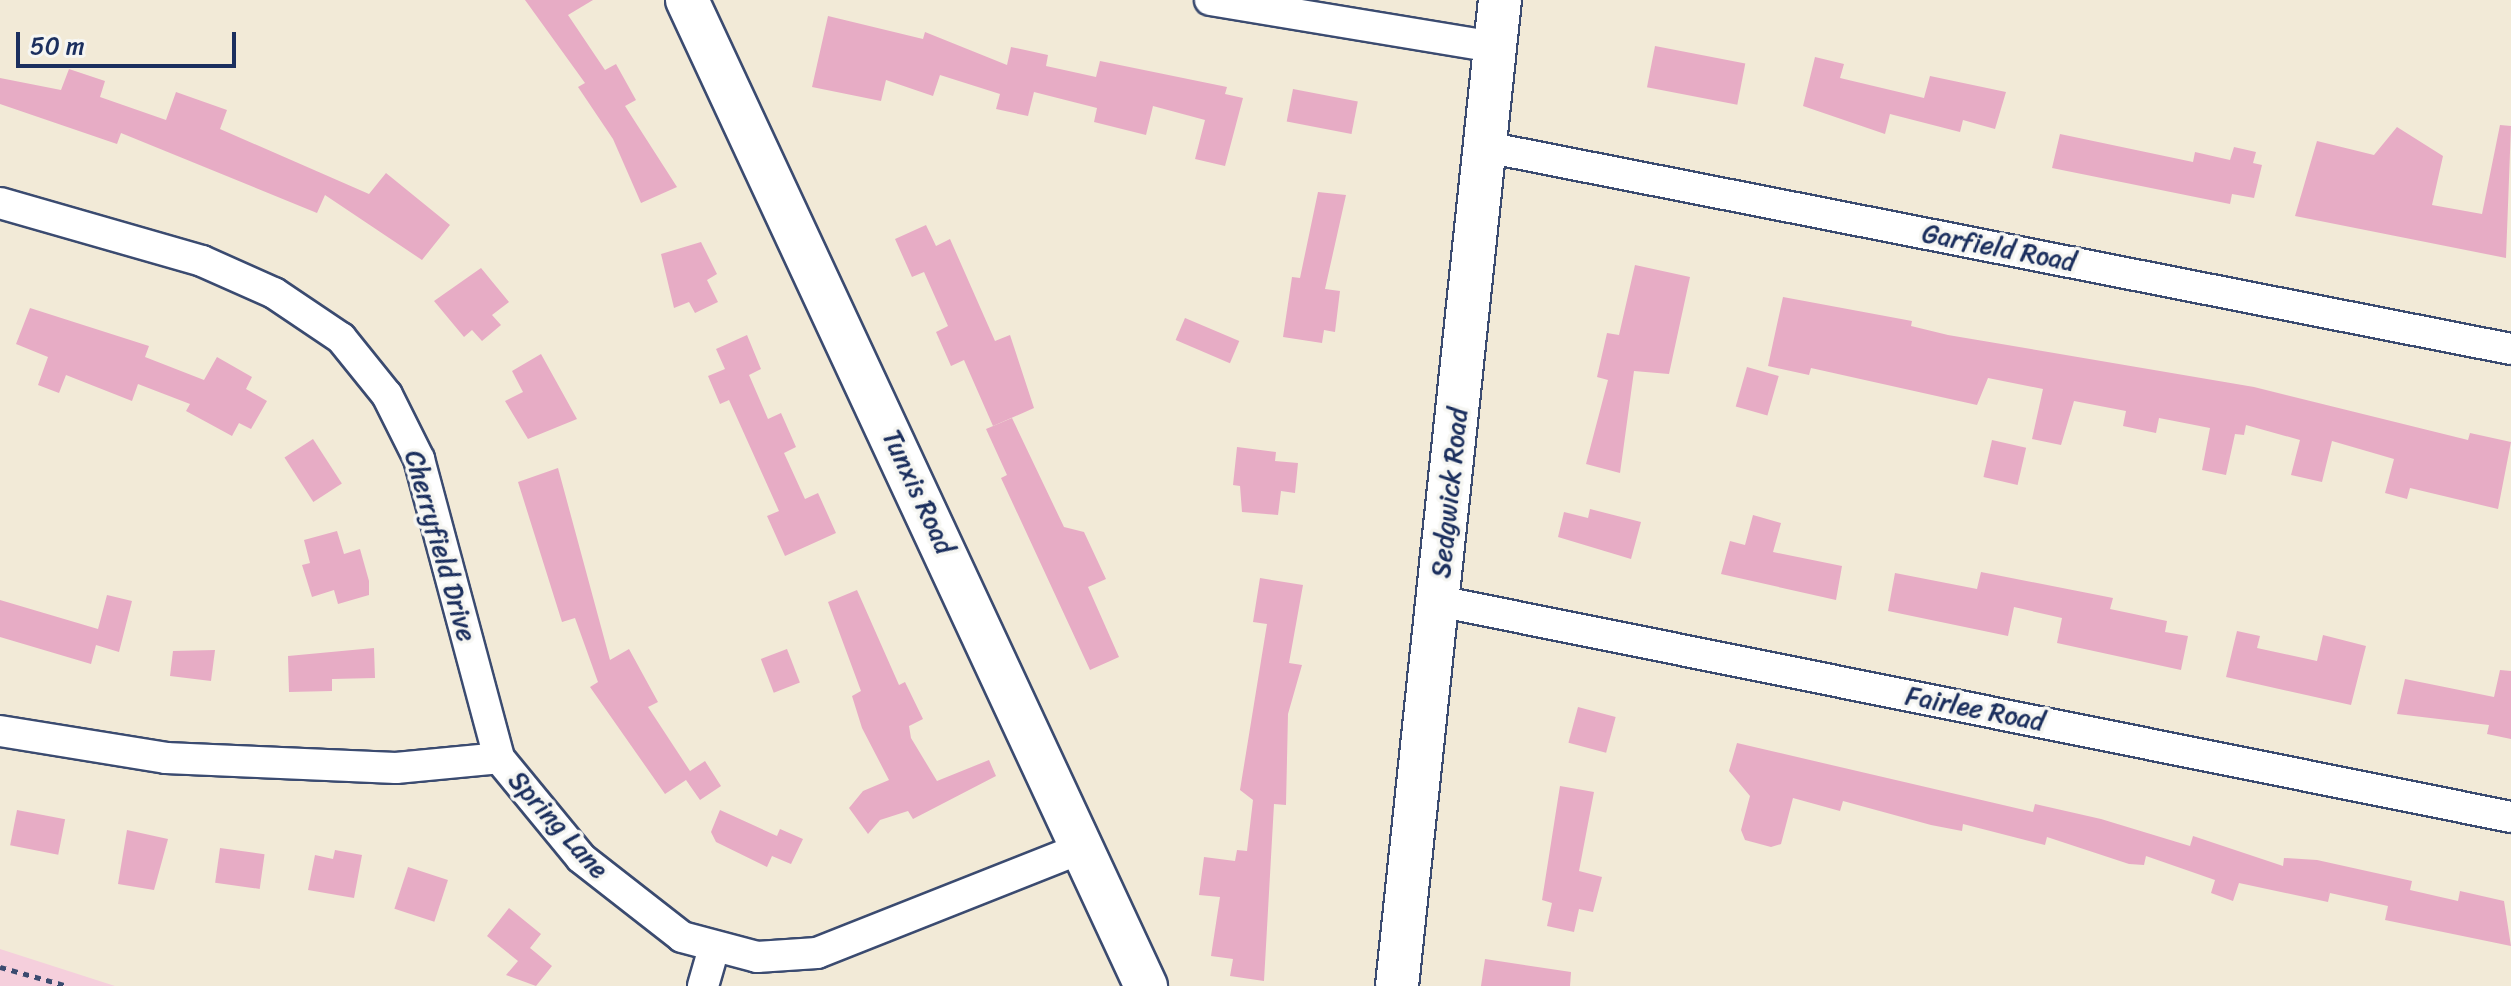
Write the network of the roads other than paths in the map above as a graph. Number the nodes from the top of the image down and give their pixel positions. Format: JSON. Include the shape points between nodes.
{"nodes":[{"id":1,"x":687,"y":0,"type":"edge"},
{"id":2,"x":1210,"y":0,"type":"edge"},
{"id":3,"x":1500,"y":0,"type":"edge"},
{"id":4,"x":1495,"y":47,"type":"junction"},
{"id":5,"x":1486,"y":147,"type":"junction"},
{"id":6,"x":0,"y":203,"type":"edge"},
{"id":7,"x":2511,"y":349,"type":"edge"},
{"id":8,"x":1438,"y":601,"type":"junction"},
{"id":9,"x":0,"y":731,"type":"edge"},
{"id":10,"x":499,"y":758,"type":"junction"},
{"id":11,"x":2511,"y":817,"type":"edge"},
{"id":12,"x":1082,"y":848,"type":"junction"},
{"id":13,"x":714,"y":948,"type":"junction"},
{"id":14,"x":703,"y":986,"type":"edge"},
{"id":15,"x":1146,"y":986,"type":"edge"},
{"id":16,"x":1397,"y":986,"type":"edge"}],
"edges":[{"from":1,"to":12,"type":"street","name":"Tunxis Road"},
{"from":2,"to":4,"type":"street"},
{"from":3,"to":4,"type":"street","name":"Sedgwick Road"},
{"from":4,"to":5,"type":"street","name":"Sedgwick Road"},
{"from":5,"to":7,"type":"street","name":"Garfield Road"},
{"from":5,"to":8,"type":"street","name":"Sedgwick Road"},
{"from":6,"to":10,"type":"street","name":"Cherryfield Drive","via":[[202,261],[274,293],[341,338],[387,395],[419,459]]},
{"from":8,"to":11,"type":"street","name":"Fairlee Road"},
{"from":8,"to":16,"type":"street","name":"Sedgwick Road"},
{"from":9,"to":10,"type":"street","name":"Spring Lane","via":[[166,758],[396,768]]},
{"from":10,"to":13,"type":"street","name":"Spring Lane","via":[[581,858],[637,907]]},
{"from":12,"to":13,"type":"street","name":"Spring Lane","via":[[817,953],[757,957]]},
{"from":12,"to":15,"type":"street","name":"Tunxis Road"},
{"from":13,"to":14,"type":"street"}]}
